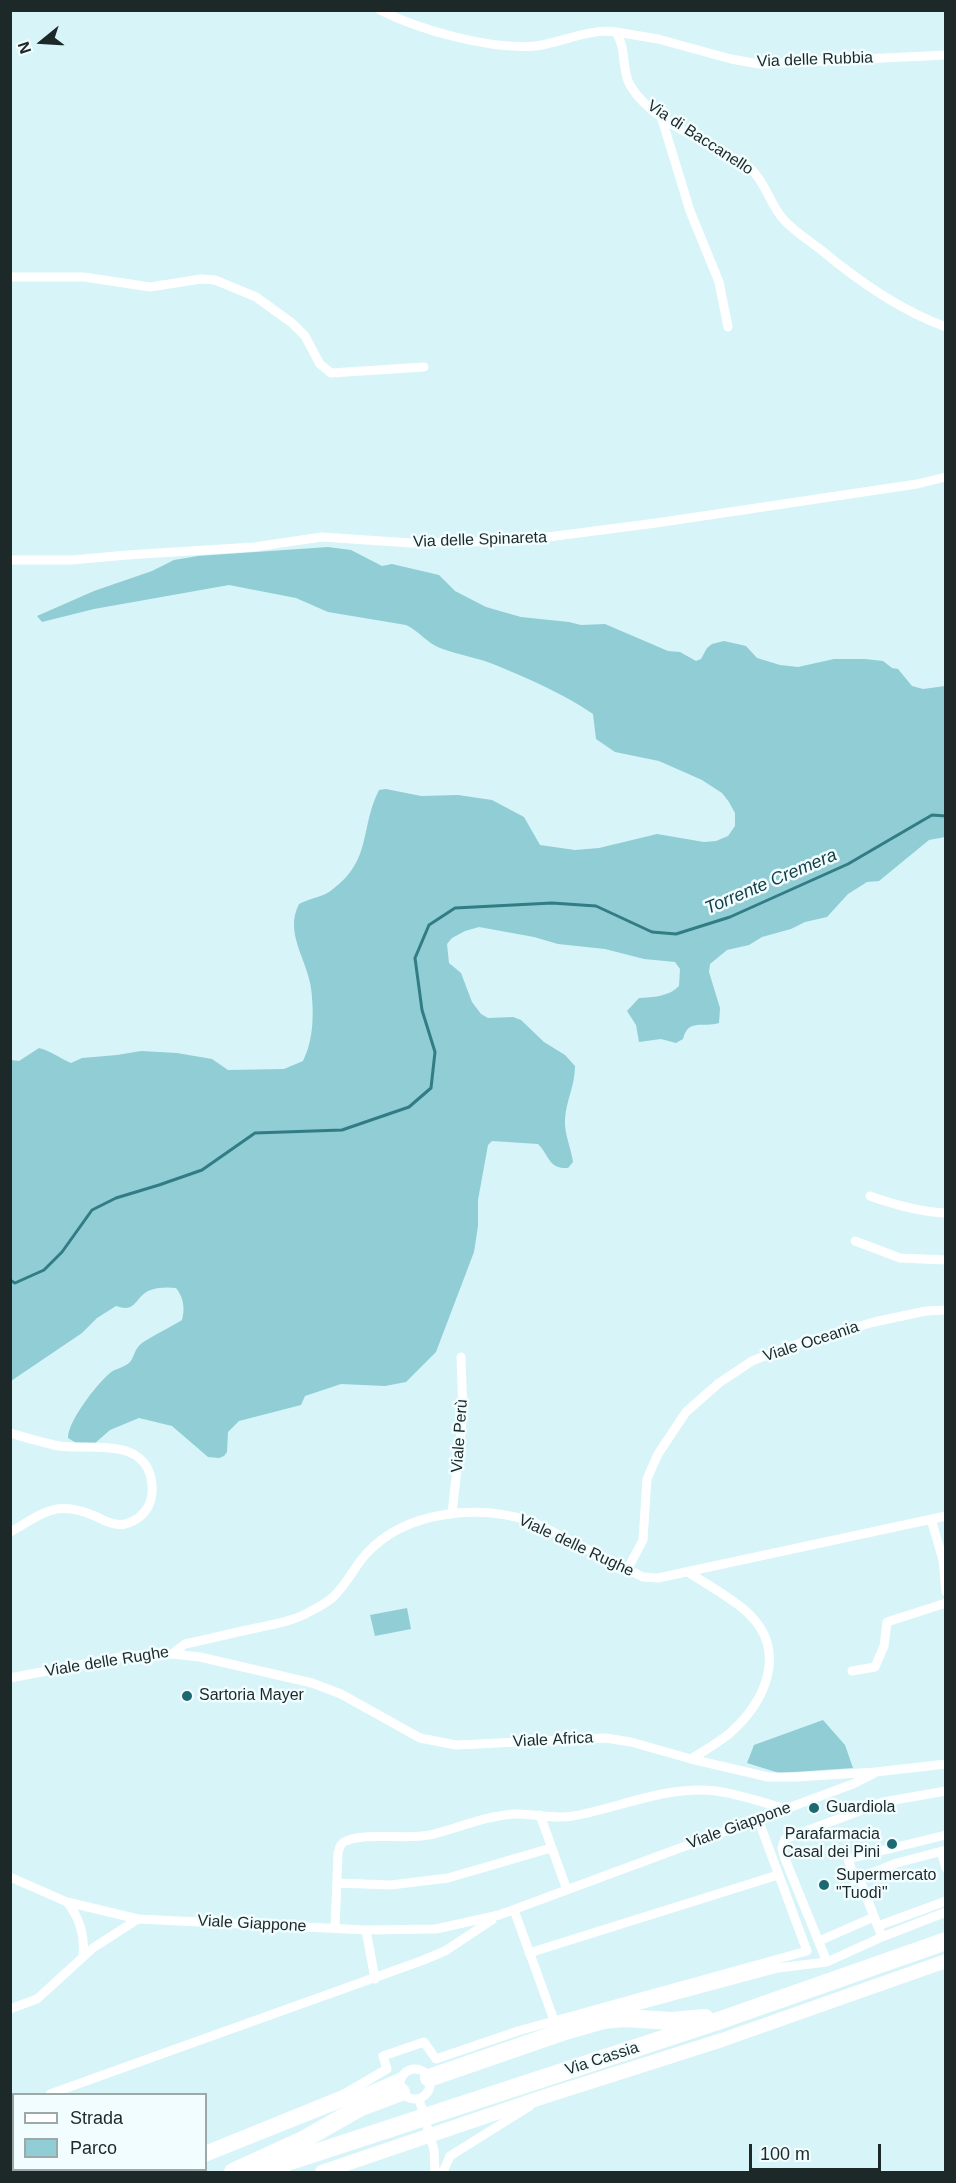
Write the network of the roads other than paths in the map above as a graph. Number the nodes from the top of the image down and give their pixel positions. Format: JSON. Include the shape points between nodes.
{"nodes":[{"id":1,"x":380,"y":10,"type":"edge"},
{"id":2,"x":616,"y":32,"type":"junction"},
{"id":3,"x":945,"y":55,"type":"edge"},
{"id":4,"x":661,"y":116,"type":"junction"},
{"id":5,"x":10,"y":277,"type":"edge"},
{"id":6,"x":728,"y":327,"type":"dead end"},
{"id":7,"x":945,"y":327,"type":"edge"},
{"id":8,"x":424,"y":367,"type":"dead end"},
{"id":9,"x":945,"y":477,"type":"edge"},
{"id":10,"x":10,"y":560,"type":"edge"},
{"id":11,"x":870,"y":1196,"type":"dead end"},
{"id":12,"x":945,"y":1213,"type":"edge"},
{"id":13,"x":855,"y":1241,"type":"dead end"},
{"id":14,"x":945,"y":1260,"type":"edge"},
{"id":15,"x":945,"y":1310,"type":"edge"},
{"id":16,"x":461,"y":1357,"type":"dead end"},
{"id":17,"x":10,"y":1433,"type":"edge"},
{"id":18,"x":452,"y":1514,"type":"junction"},
{"id":19,"x":945,"y":1516,"type":"edge"},
{"id":20,"x":931,"y":1519,"type":"junction"},
{"id":21,"x":10,"y":1532,"type":"edge"},
{"id":22,"x":627,"y":1570,"type":"junction"},
{"id":23,"x":688,"y":1572,"type":"junction"},
{"id":24,"x":945,"y":1592,"type":"edge"},
{"id":25,"x":945,"y":1603,"type":"edge"},
{"id":26,"x":172,"y":1654,"type":"junction"},
{"id":27,"x":852,"y":1671,"type":"dead end"},
{"id":28,"x":10,"y":1678,"type":"edge"},
{"id":29,"x":692,"y":1759,"type":"junction"},
{"id":30,"x":945,"y":1764,"type":"edge"},
{"id":31,"x":876,"y":1772,"type":"junction"},
{"id":32,"x":945,"y":1791,"type":"edge"},
{"id":33,"x":787,"y":1809,"type":"junction"},
{"id":34,"x":540,"y":1815,"type":"junction"},
{"id":35,"x":758,"y":1819,"type":"junction"},
{"id":36,"x":945,"y":1835,"type":"edge"},
{"id":37,"x":551,"y":1848,"type":"junction"},
{"id":38,"x":943,"y":1851,"type":"edge"},
{"id":39,"x":945,"y":1868,"type":"edge"},
{"id":40,"x":778,"y":1875,"type":"junction"},
{"id":41,"x":10,"y":1877,"type":"edge"},
{"id":42,"x":859,"y":1878,"type":"junction"},
{"id":43,"x":337,"y":1883,"type":"junction"},
{"id":44,"x":567,"y":1890,"type":"junction"},
{"id":45,"x":945,"y":1901,"type":"edge"},
{"id":46,"x":67,"y":1902,"type":"junction"},
{"id":47,"x":514,"y":1910,"type":"junction"},
{"id":48,"x":945,"y":1912,"type":"edge"},
{"id":49,"x":499,"y":1915,"type":"junction"},
{"id":50,"x":138,"y":1918,"type":"junction"},
{"id":51,"x":876,"y":1921,"type":"junction"},
{"id":52,"x":335,"y":1928,"type":"junction"},
{"id":53,"x":366,"y":1930,"type":"junction"},
{"id":54,"x":882,"y":1937,"type":"junction"},
{"id":55,"x":819,"y":1941,"type":"junction"},
{"id":56,"x":945,"y":1941,"type":"edge"},
{"id":57,"x":945,"y":1952,"type":"edge"},
{"id":58,"x":529,"y":1953,"type":"junction"},
{"id":59,"x":83,"y":1956,"type":"junction"},
{"id":60,"x":945,"y":1961,"type":"edge"},
{"id":61,"x":827,"y":1962,"type":"junction"},
{"id":62,"x":375,"y":1979,"type":"junction"},
{"id":63,"x":10,"y":2009,"type":"edge"},
{"id":64,"x":554,"y":2020,"type":"junction"},
{"id":65,"x":718,"y":2021,"type":"junction"},
{"id":66,"x":428,"y":2076,"type":"junction"},
{"id":67,"x":401,"y":2084,"type":"junction"},
{"id":68,"x":53,"y":2093,"type":"edge"},
{"id":69,"x":543,"y":2097,"type":"junction"},
{"id":70,"x":419,"y":2099,"type":"junction"},
{"id":71,"x":443,"y":2122,"type":"junction"},
{"id":72,"x":412,"y":2132,"type":"junction"},
{"id":73,"x":207,"y":2150,"type":"edge"},
{"id":74,"x":434,"y":2150,"type":"junction"},
{"id":75,"x":450,"y":2156,"type":"junction"},
{"id":76,"x":207,"y":2157,"type":"edge"},
{"id":77,"x":233,"y":2172,"type":"edge"},
{"id":78,"x":257,"y":2172,"type":"edge"},
{"id":79,"x":290,"y":2172,"type":"edge"},
{"id":80,"x":328,"y":2172,"type":"edge"},
{"id":81,"x":435,"y":2172,"type":"edge"},
{"id":82,"x":443,"y":2172,"type":"edge"}],
"edges":[{"from":1,"to":2,"type":"street","via":[[422,28],[507,45],[535,46]]},
{"from":2,"to":3,"type":"street","name":"Via delle Rubbia","via":[[759,64]]},
{"from":2,"to":4,"type":"street","name":"Via di Baccanello","via":[[630,85]]},
{"from":4,"to":6,"type":"street","via":[[690,211],[719,282]]},
{"from":4,"to":7,"type":"street","name":"Via di Baccanello","via":[[754,171],[784,219],[845,269],[909,312]]},
{"from":5,"to":8,"type":"street","via":[[84,277],[150,287],[211,279],[256,297],[292,323],[331,374]]},
{"from":9,"to":10,"type":"street","name":"Via delle Spinareta","via":[[668,522],[517,541],[411,543],[316,537],[254,547],[72,560]]},
{"from":11,"to":12,"type":"street","via":[[894,1205]]},
{"from":13,"to":14,"type":"street","via":[[900,1258]]},
{"from":15,"to":22,"type":"street","name":"Viale Oceania","via":[[874,1322],[787,1347],[752,1361],[719,1383],[686,1412],[658,1454],[647,1479],[643,1540]]},
{"from":16,"to":18,"type":"street","name":"Viale Perù","via":[[463,1413]]},
{"from":17,"to":21,"type":"street","via":[[59,1446],[129,1452],[148,1469],[153,1492],[144,1513],[133,1522],[112,1524],[63,1507]]},
{"from":18,"to":22,"type":"street","name":"Viale delle Rughe","via":[[515,1516]]},
{"from":18,"to":26,"type":"street","name":"Viale delle Rughe","via":[[415,1521],[385,1536],[366,1553],[333,1597],[307,1614],[185,1644]]},
{"from":19,"to":20,"type":"street","name":"Viale delle Rughe"},
{"from":20,"to":23,"type":"street","name":"Viale delle Rughe"},
{"from":20,"to":24,"type":"street","via":[[944,1560]]},
{"from":22,"to":23,"type":"street","name":"Viale delle Rughe","via":[[658,1578]]},
{"from":23,"to":29,"type":"street","via":[[748,1614],[763,1633],[769,1652],[768,1675],[759,1701],[729,1733]]},
{"from":25,"to":27,"type":"street","via":[[887,1622],[884,1646],[875,1667]]},
{"from":26,"to":28,"type":"street","name":"Viale delle Rughe","via":[[126,1656]]},
{"from":26,"to":29,"type":"street","name":"Viale Africa","via":[[312,1683],[341,1694],[420,1738],[441,1743],[605,1738]]},
{"from":29,"to":31,"type":"street","name":"Viale Africa","via":[[768,1777]]},
{"from":30,"to":31,"type":"street","name":"Viale Africa"},
{"from":31,"to":33,"type":"street","name":"Viale Giappone"},
{"from":32,"to":55,"type":"street","via":[[883,1802],[785,1839],[785,1858]]},
{"from":33,"to":34,"type":"street","via":[[706,1791],[656,1795],[574,1816]]},
{"from":33,"to":35,"type":"street","name":"Viale Giappone"},
{"from":34,"to":37,"type":"street"},
{"from":34,"to":43,"type":"street","via":[[496,1816],[416,1839],[378,1837],[345,1841],[338,1850]]},
{"from":35,"to":40,"type":"street"},
{"from":35,"to":44,"type":"street","name":"Viale Giappone"},
{"from":36,"to":42,"type":"street","via":[[848,1859],[855,1880]]},
{"from":37,"to":43,"type":"street","via":[[448,1878],[391,1885]]},
{"from":37,"to":44,"type":"street"},
{"from":38,"to":39,"type":"street"},
{"from":38,"to":42,"type":"street"},
{"from":40,"to":58,"type":"street"},
{"from":40,"to":64,"type":"street","via":[[807,1951]]},
{"from":41,"to":46,"type":"street","name":"Viale Giappone"},
{"from":42,"to":51,"type":"street"},
{"from":43,"to":52,"type":"street"},
{"from":44,"to":47,"type":"street","name":"Viale Giappone"},
{"from":45,"to":51,"type":"street"},
{"from":46,"to":50,"type":"street","name":"Viale Giappone"},
{"from":46,"to":59,"type":"street","via":[[83,1932]]},
{"from":47,"to":49,"type":"street","name":"Viale Giappone"},
{"from":47,"to":58,"type":"street"},
{"from":48,"to":54,"type":"street"},
{"from":49,"to":53,"type":"street","name":"Viale Giappone","via":[[436,1929]]},
{"from":49,"to":62,"type":"street","name":"Viale Giappone","via":[[445,1951]]},
{"from":50,"to":52,"type":"street","name":"Viale Giappone"},
{"from":50,"to":59,"type":"street"},
{"from":51,"to":54,"type":"street"},
{"from":51,"to":55,"type":"street"},
{"from":52,"to":53,"type":"street","name":"Viale Giappone"},
{"from":53,"to":62,"type":"street"},
{"from":54,"to":61,"type":"street"},
{"from":55,"to":61,"type":"street"},
{"from":56,"to":65,"type":"highway","name":"Via Cassia"},
{"from":57,"to":71,"type":"highway","name":"Via Cassia"},
{"from":58,"to":64,"type":"street"},
{"from":59,"to":63,"type":"street","via":[[38,1999]]},
{"from":60,"to":69,"type":"street","via":[[722,2040]]},
{"from":61,"to":66,"type":"street","via":[[778,1968],[586,2020]]},
{"from":62,"to":68,"type":"street","name":"Viale Giappone"},
{"from":64,"to":73,"type":"street","via":[[436,2059],[423,2042],[383,2056],[387,2069],[344,2094]]},
{"from":65,"to":66,"type":"highway","via":[[603,2020]]},
{"from":65,"to":71,"type":"highway","name":"Via Cassia"},
{"from":66,"to":67,"type":"street","via":[[413,2069],[404,2073]]},
{"from":66,"to":70,"type":"street","via":[[430,2089]]},
{"from":67,"to":70,"type":"street","via":[[409,2098]]},
{"from":67,"to":76,"type":"street","via":[[336,2105]]},
{"from":67,"to":77,"type":"highway","via":[[303,2140]]},
{"from":69,"to":71,"type":"street"},
{"from":69,"to":75,"type":"street"},
{"from":70,"to":74,"type":"street"},
{"from":71,"to":72,"type":"highway","name":"Via Cassia"},
{"from":72,"to":78,"type":"highway","name":"Via Cassia"},
{"from":72,"to":79,"type":"highway","name":"Via Cassia"},
{"from":72,"to":80,"type":"street"},
{"from":74,"to":75,"type":"street"},
{"from":74,"to":81,"type":"street"},
{"from":75,"to":82,"type":"street"}]}
